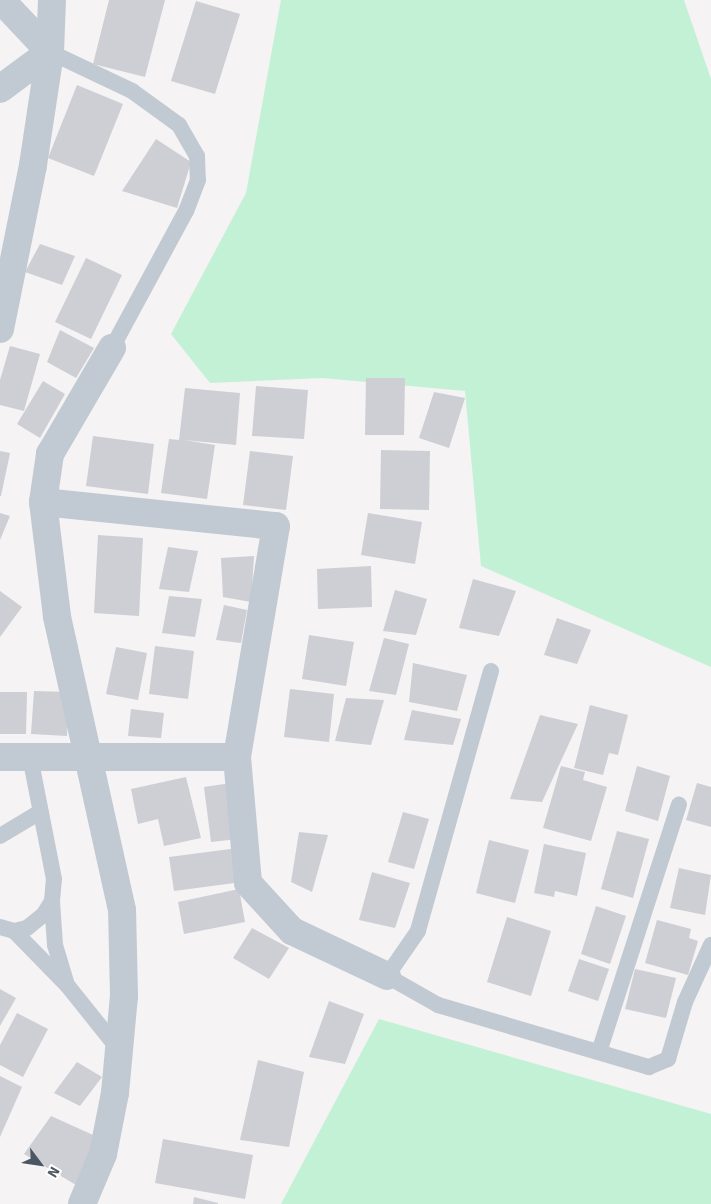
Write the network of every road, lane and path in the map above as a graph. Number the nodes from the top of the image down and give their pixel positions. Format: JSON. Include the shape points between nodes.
{"nodes":[{"id":1,"x":1,"y":0,"type":"edge"},
{"id":2,"x":52,"y":0,"type":"edge"},
{"id":3,"x":50,"y":52,"type":"junction"},
{"id":4,"x":0,"y":89,"type":"edge"},
{"id":5,"x":0,"y":329,"type":"edge"},
{"id":6,"x":112,"y":348,"type":"joint"},
{"id":7,"x":43,"y":502,"type":"junction"},
{"id":8,"x":490,"y":671,"type":"dead end"},
{"id":9,"x":0,"y":757,"type":"edge"},
{"id":10,"x":30,"y":757,"type":"junction"},
{"id":11,"x":86,"y":757,"type":"junction"},
{"id":12,"x":237,"y":757,"type":"junction"},
{"id":13,"x":680,"y":805,"type":"dead end"},
{"id":14,"x":40,"y":812,"type":"junction"},
{"id":15,"x":0,"y":836,"type":"edge"},
{"id":16,"x":52,"y":901,"type":"junction"},
{"id":17,"x":7,"y":929,"type":"edge"},
{"id":18,"x":711,"y":944,"type":"edge"},
{"id":19,"x":387,"y":976,"type":"junction"},
{"id":20,"x":67,"y":985,"type":"junction"},
{"id":21,"x":119,"y":1050,"type":"junction"},
{"id":22,"x":599,"y":1052,"type":"junction"},
{"id":23,"x":82,"y":1204,"type":"edge"}],
"edges":[{"from":1,"to":3,"type":"street"},
{"from":2,"to":3,"type":"street"},
{"from":3,"to":4,"type":"street"},
{"from":3,"to":5,"type":"street","via":[[33,164]]},
{"from":3,"to":6,"type":"lane","via":[[132,91],[179,125],[197,156],[198,180],[186,211]]},
{"from":6,"to":7,"type":"street","via":[[50,454]]},
{"from":7,"to":11,"type":"street","via":[[57,616]]},
{"from":7,"to":12,"type":"street","via":[[276,526]]},
{"from":8,"to":19,"type":"lane","via":[[418,931]]},
{"from":9,"to":10,"type":"street"},
{"from":10,"to":11,"type":"street"},
{"from":10,"to":14,"type":"lane"},
{"from":11,"to":12,"type":"street"},
{"from":11,"to":21,"type":"street","via":[[122,910],[124,996]]},
{"from":12,"to":19,"type":"street","via":[[248,883],[292,931]]},
{"from":13,"to":22,"type":"lane"},
{"from":14,"to":15,"type":"lane"},
{"from":14,"to":16,"type":"lane","via":[[54,879]]},
{"from":16,"to":17,"type":"lane","via":[[44,914],[28,928]]},
{"from":16,"to":20,"type":"lane","via":[[55,945]]},
{"from":17,"to":20,"type":"lane"},
{"from":18,"to":22,"type":"lane","via":[[685,1002],[668,1059],[649,1067]]},
{"from":19,"to":22,"type":"lane","via":[[438,1005]]},
{"from":20,"to":21,"type":"lane"},
{"from":21,"to":23,"type":"street","via":[[103,1154]]}]}
